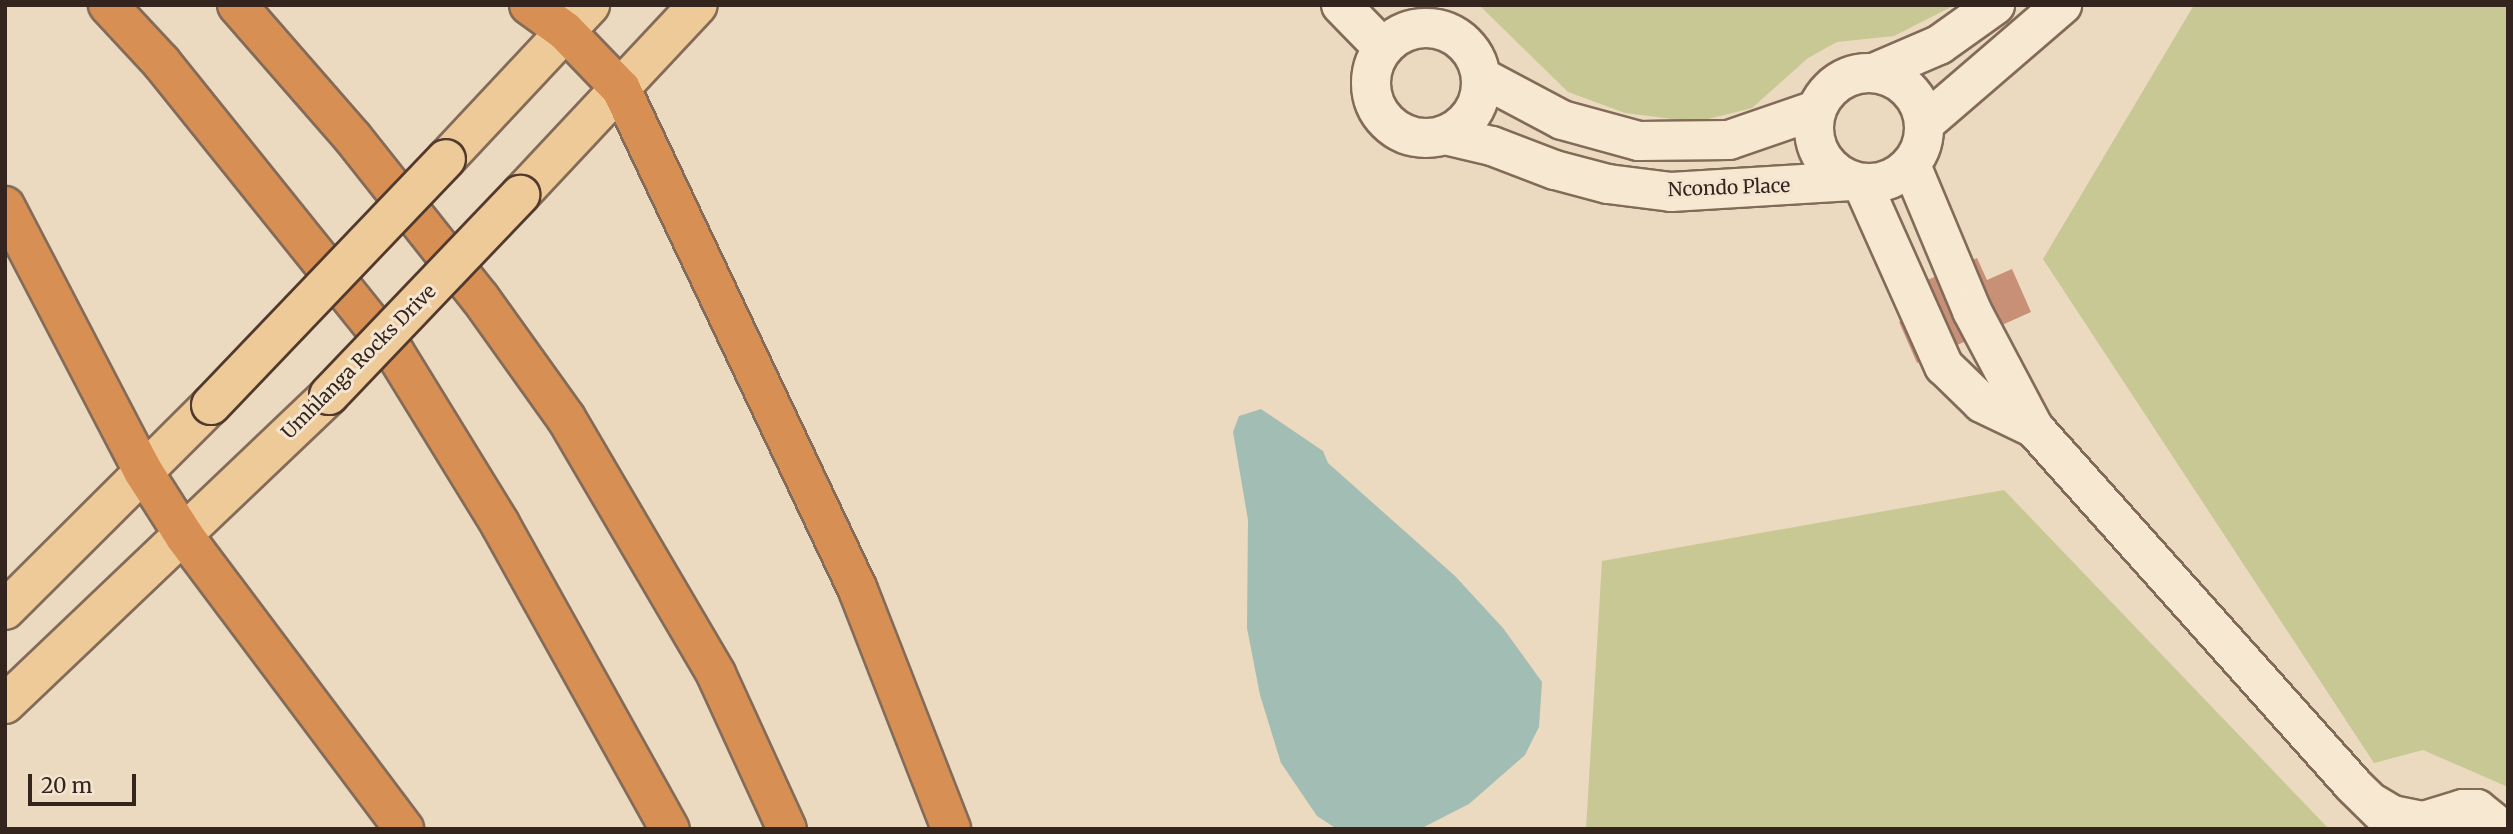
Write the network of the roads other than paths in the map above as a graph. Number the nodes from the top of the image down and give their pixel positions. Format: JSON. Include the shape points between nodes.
{"nodes":[{"id":1,"x":108,"y":5,"type":"edge"},
{"id":2,"x":237,"y":5,"type":"edge"},
{"id":3,"x":529,"y":5,"type":"edge"},
{"id":4,"x":698,"y":5,"type":"edge"},
{"id":5,"x":1341,"y":5,"type":"edge"},
{"id":6,"x":1995,"y":5,"type":"edge"},
{"id":7,"x":2062,"y":5,"type":"edge"},
{"id":8,"x":578,"y":18,"type":"edge"},
{"id":9,"x":1383,"y":48,"type":"junction"},
{"id":10,"x":1876,"y":72,"type":"junction"},
{"id":11,"x":1483,"y":78,"type":"junction"},
{"id":12,"x":621,"y":89,"type":"junction"},
{"id":13,"x":1816,"y":110,"type":"junction"},
{"id":14,"x":1925,"y":123,"type":"junction"},
{"id":15,"x":1446,"y":135,"type":"junction"},
{"id":16,"x":1911,"y":165,"type":"junction"},
{"id":17,"x":1857,"y":182,"type":"junction"},
{"id":18,"x":5,"y":206,"type":"edge"},
{"id":19,"x":2034,"y":428,"type":"junction"},
{"id":20,"x":143,"y":471,"type":"junction"},
{"id":21,"x":184,"y":537,"type":"junction"},
{"id":22,"x":5,"y":610,"type":"edge"},
{"id":23,"x":5,"y":704,"type":"edge"},
{"id":24,"x":2385,"y":816,"type":"edge"},
{"id":25,"x":787,"y":821,"type":"edge"},
{"id":26,"x":404,"y":829,"type":"edge"},
{"id":27,"x":670,"y":829,"type":"edge"},
{"id":28,"x":951,"y":829,"type":"edge"},
{"id":29,"x":2502,"y":829,"type":"edge"}],
"edges":[{"from":1,"to":27,"type":"highway","via":[[161,62],[395,353],[507,535]]},
{"from":2,"to":25,"type":"highway","via":[[353,138],[488,309],[566,418],[716,674]]},
{"from":3,"to":8,"type":"highway"},
{"from":4,"to":12,"type":"main road","name":"Umhlanga Rocks Drive"},
{"from":5,"to":9,"type":"lane"},
{"from":6,"to":10,"type":"lane","via":[[1940,45]]},
{"from":7,"to":14,"type":"lane"},
{"from":8,"to":12,"type":"highway"},
{"from":8,"to":20,"type":"main road","bridge":true},
{"from":9,"to":11,"type":"lane","via":[[1415,28],[1452,33],[1467,44]]},
{"from":9,"to":15,"type":"lane","name":"Ncondo Place","via":[[1370,81],[1381,115],[1409,136]]},
{"from":10,"to":13,"type":"lane","via":[[1839,80]]},
{"from":10,"to":14,"type":"lane","via":[[1909,89]]},
{"from":11,"to":13,"type":"lane","via":[[1562,120],[1639,141],[1729,140]]},
{"from":11,"to":15,"type":"lane","via":[[1474,113]]},
{"from":12,"to":21,"type":"main road","name":"Umhlanga Rocks Drive","bridge":true},
{"from":12,"to":28,"type":"highway","via":[[858,590]]},
{"from":13,"to":17,"type":"lane","via":[[1813,127],[1819,152],[1836,173]]},
{"from":14,"to":16,"type":"lane","via":[[1923,142]]},
{"from":15,"to":17,"type":"lane","name":"Ncondo Place","via":[[1608,184],[1671,192]]},
{"from":16,"to":17,"type":"lane","name":"Ncondo Place","via":[[1889,180]]},
{"from":16,"to":19,"type":"lane","via":[[1972,311]]},
{"from":17,"to":19,"type":"lane","via":[[1944,366],[1982,403]]},
{"from":18,"to":20,"type":"highway"},
{"from":19,"to":24,"type":"lane"},
{"from":20,"to":21,"type":"highway"},
{"from":20,"to":22,"type":"main road"},
{"from":21,"to":23,"type":"main road","name":"Umhlanga Rocks Drive"},
{"from":21,"to":26,"type":"highway"},
{"from":24,"to":29,"type":"lane","via":[[2424,821],[2477,809]]}]}
